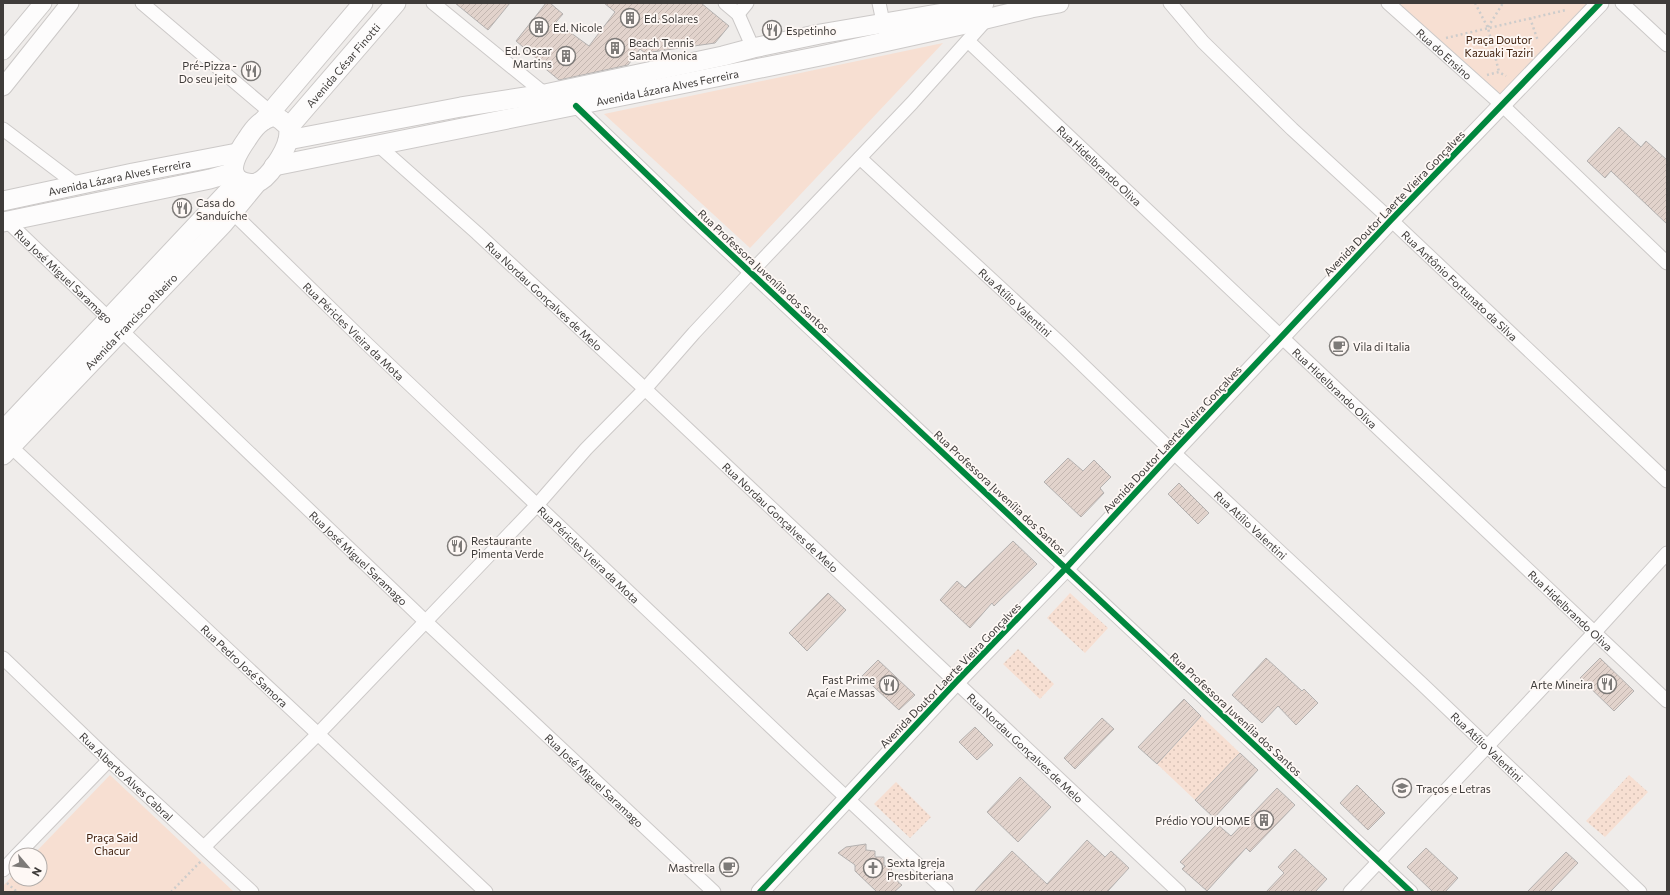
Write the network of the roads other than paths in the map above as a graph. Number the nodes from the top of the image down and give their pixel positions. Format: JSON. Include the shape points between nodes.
{"nodes":[{"id":1,"x":42,"y":3,"type":"edge"},
{"id":2,"x":70,"y":3,"type":"edge"},
{"id":3,"x":142,"y":3,"type":"edge"},
{"id":4,"x":363,"y":3,"type":"edge"},
{"id":5,"x":396,"y":3,"type":"edge"},
{"id":6,"x":433,"y":3,"type":"edge"},
{"id":7,"x":725,"y":3,"type":"edge"},
{"id":8,"x":747,"y":3,"type":"edge"},
{"id":9,"x":879,"y":3,"type":"edge"},
{"id":10,"x":1060,"y":3,"type":"edge"},
{"id":11,"x":1170,"y":3,"type":"edge"},
{"id":12,"x":1388,"y":3,"type":"edge"},
{"id":13,"x":1600,"y":3,"type":"edge"},
{"id":14,"x":1622,"y":3,"type":"edge"},
{"id":15,"x":986,"y":11,"type":"edge"},
{"id":16,"x":738,"y":14,"type":"junction"},
{"id":17,"x":885,"y":32,"type":"junction"},
{"id":18,"x":968,"y":41,"type":"junction"},
{"id":19,"x":1667,"y":45,"type":"edge"},
{"id":20,"x":753,"y":48,"type":"junction"},
{"id":21,"x":3,"y":51,"type":"edge"},
{"id":22,"x":680,"y":65,"type":"junction"},
{"id":23,"x":684,"y":83,"type":"junction"},
{"id":24,"x":3,"y":87,"type":"edge"},
{"id":25,"x":545,"y":94,"type":"junction"},
{"id":26,"x":1502,"y":104,"type":"junction"},
{"id":27,"x":576,"y":106,"type":"junction"},
{"id":28,"x":277,"y":123,"type":"junction"},
{"id":29,"x":3,"y":129,"type":"edge"},
{"id":30,"x":379,"y":146,"type":"junction"},
{"id":31,"x":237,"y":153,"type":"junction"},
{"id":32,"x":860,"y":158,"type":"junction"},
{"id":33,"x":274,"y":166,"type":"junction"},
{"id":34,"x":243,"y":178,"type":"junction"},
{"id":35,"x":77,"y":185,"type":"junction"},
{"id":36,"x":3,"y":201,"type":"edge"},
{"id":37,"x":233,"y":213,"type":"junction"},
{"id":38,"x":1391,"y":220,"type":"junction"},
{"id":39,"x":5,"y":222,"type":"edge"},
{"id":40,"x":1667,"y":263,"type":"edge"},
{"id":41,"x":751,"y":272,"type":"junction"},
{"id":42,"x":114,"y":326,"type":"junction"},
{"id":43,"x":1281,"y":337,"type":"junction"},
{"id":44,"x":645,"y":389,"type":"junction"},
{"id":45,"x":5,"y":443,"type":"edge"},
{"id":46,"x":1173,"y":452,"type":"junction"},
{"id":47,"x":1667,"y":481,"type":"edge"},
{"id":48,"x":537,"y":505,"type":"junction"},
{"id":49,"x":1667,"y":553,"type":"edge"},
{"id":50,"x":1066,"y":568,"type":"junction"},
{"id":51,"x":426,"y":621,"type":"junction"},
{"id":52,"x":1594,"y":633,"type":"junction"},
{"id":53,"x":3,"y":658,"type":"edge"},
{"id":54,"x":956,"y":682,"type":"junction"},
{"id":55,"x":1667,"y":701,"type":"edge"},
{"id":56,"x":318,"y":734,"type":"junction"},
{"id":57,"x":1487,"y":746,"type":"junction"},
{"id":58,"x":109,"y":760,"type":"junction"},
{"id":59,"x":848,"y":799,"type":"junction"},
{"id":60,"x":26,"y":847,"type":"edge"},
{"id":61,"x":207,"y":850,"type":"junction"},
{"id":62,"x":1379,"y":861,"type":"junction"},
{"id":63,"x":252,"y":892,"type":"edge"},
{"id":64,"x":486,"y":892,"type":"edge"},
{"id":65,"x":714,"y":892,"type":"edge"},
{"id":66,"x":760,"y":892,"type":"edge"},
{"id":67,"x":948,"y":892,"type":"edge"},
{"id":68,"x":1179,"y":892,"type":"edge"},
{"id":69,"x":1350,"y":892,"type":"edge"},
{"id":70,"x":1411,"y":892,"type":"edge"},
{"id":71,"x":1640,"y":892,"type":"edge"}],
"edges":[{"from":1,"to":21,"type":"street"},
{"from":2,"to":24,"type":"street"},
{"from":3,"to":28,"type":"street"},
{"from":4,"to":28,"type":"main road"},
{"from":5,"to":28,"type":"main road","name":"Avenida César Finotti"},
{"from":6,"to":25,"type":"street"},
{"from":7,"to":16,"type":"street"},
{"from":8,"to":16,"type":"street"},
{"from":9,"to":17,"type":"street"},
{"from":10,"to":15,"type":"main road","name":"Avenida Lázara Alves Ferreira"},
{"from":11,"to":38,"type":"street","name":"Rua Antônio Fortunato da Silva","via":[[1203,42],[1292,130]]},
{"from":12,"to":26,"type":"street","name":"Rua do Ensino"},
{"from":13,"to":26,"type":"street","name":"Avenida Doutor Laerte Vieira Gonçalves"},
{"from":14,"to":19,"type":"street"},
{"from":15,"to":17,"type":"main road","name":"Avenida Lázara Alves Ferreira"},
{"from":15,"to":18,"type":"street"},
{"from":16,"to":20,"type":"street"},
{"from":17,"to":20,"type":"main road","name":"Avenida Lázara Alves Ferreira"},
{"from":17,"to":23,"type":"main road","name":"Avenida Lázara Alves Ferreira"},
{"from":18,"to":32,"type":"street"},
{"from":18,"to":43,"type":"street","name":"Rua Hidelbrando Oliva"},
{"from":20,"to":22,"type":"main road","name":"Avenida Lázara Alves Ferreira"},
{"from":22,"to":23,"type":"main road"},
{"from":22,"to":25,"type":"main road","name":"Avenida Lázara Alves Ferreira"},
{"from":23,"to":27,"type":"main road","name":"Avenida Lázara Alves Ferreira"},
{"from":25,"to":28,"type":"main road","name":"Avenida Lázara Alves Ferreira"},
{"from":26,"to":38,"type":"street","name":"Avenida Doutor Laerte Vieira Gonçalves"},
{"from":26,"to":40,"type":"street","name":"Rua do Ensino"},
{"from":27,"to":30,"type":"main road","name":"Avenida Lázara Alves Ferreira","via":[[541,111]]},
{"from":27,"to":41,"type":"street","name":"Rua Professora Juvenília dos Santos"},
{"from":28,"to":31,"type":"main road","via":[[255,128]]},
{"from":28,"to":33,"type":"main road"},
{"from":29,"to":35,"type":"street"},
{"from":30,"to":33,"type":"main road","name":"Avenida Lázara Alves Ferreira"},
{"from":30,"to":44,"type":"street","name":"Rua Nordau Gonçalves de Melo"},
{"from":31,"to":34,"type":"main road","via":[[234,162]]},
{"from":31,"to":35,"type":"main road","name":"Avenida Lázara Alves Ferreira"},
{"from":32,"to":41,"type":"street"},
{"from":32,"to":46,"type":"street","name":"Rua Atílio Valentini"},
{"from":33,"to":34,"type":"main road","via":[[264,178]]},
{"from":34,"to":37,"type":"main road","name":"Avenida Francisco Ribeiro"},
{"from":34,"to":39,"type":"main road","name":"Avenida Lázara Alves Ferreira","via":[[210,179]]},
{"from":34,"to":42,"type":"main road","name":"Avenida Francisco Ribeiro"},
{"from":35,"to":36,"type":"main road","name":"Avenida Lázara Alves Ferreira"},
{"from":37,"to":42,"type":"main road","name":"Avenida Francisco Ribeiro"},
{"from":37,"to":48,"type":"street","name":"Rua Péricles Vieira da Mota"},
{"from":38,"to":43,"type":"street","name":"Avenida Doutor Laerte Vieira Gonçalves"},
{"from":38,"to":47,"type":"street","name":"Rua Antônio Fortunato da Silva"},
{"from":39,"to":42,"type":"street","name":"Rua José Miguel Saramago"},
{"from":41,"to":44,"type":"street"},
{"from":41,"to":50,"type":"street","name":"Rua Professora Juvenília dos Santos"},
{"from":42,"to":45,"type":"main road","name":"Avenida Francisco Ribeiro"},
{"from":42,"to":51,"type":"street","name":"Rua José Miguel Saramago"},
{"from":43,"to":46,"type":"street","name":"Avenida Doutor Laerte Vieira Gonçalves"},
{"from":43,"to":52,"type":"street","name":"Rua Hidelbrando Oliva"},
{"from":44,"to":48,"type":"street","via":[[586,449]]},
{"from":44,"to":54,"type":"street","name":"Rua Nordau Gonçalves de Melo"},
{"from":45,"to":56,"type":"street","name":"Rua Pedro José Samora"},
{"from":46,"to":50,"type":"street","name":"Avenida Doutor Laerte Vieira Gonçalves"},
{"from":46,"to":57,"type":"street","name":"Rua Atílio Valentini"},
{"from":48,"to":51,"type":"street"},
{"from":48,"to":59,"type":"street","name":"Rua Péricles Vieira da Mota"},
{"from":49,"to":52,"type":"street"},
{"from":50,"to":54,"type":"street","name":"Avenida Doutor Laerte Vieira Gonçalves"},
{"from":50,"to":62,"type":"street","name":"Rua Professora Juvenília dos Santos"},
{"from":51,"to":56,"type":"street"},
{"from":51,"to":65,"type":"street","name":"Rua José Miguel Saramago"},
{"from":52,"to":55,"type":"street","name":"Rua Hidelbrando Oliva"},
{"from":52,"to":57,"type":"street"},
{"from":53,"to":58,"type":"street","name":"Rua Alberto Alves Cabral"},
{"from":54,"to":59,"type":"street","name":"Avenida Doutor Laerte Vieira Gonçalves"},
{"from":54,"to":68,"type":"street","name":"Rua Nordau Gonçalves de Melo"},
{"from":56,"to":61,"type":"street"},
{"from":56,"to":64,"type":"street","name":"Rua Pedro José Samora"},
{"from":57,"to":62,"type":"street"},
{"from":57,"to":71,"type":"street","name":"Rua Atílio Valentini"},
{"from":58,"to":60,"type":"street"},
{"from":58,"to":61,"type":"street","name":"Rua Alberto Alves Cabral"},
{"from":59,"to":66,"type":"street","name":"Avenida Doutor Laerte Vieira Gonçalves"},
{"from":59,"to":67,"type":"street","name":"Rua Péricles Vieira da Mota"},
{"from":61,"to":63,"type":"street","name":"Rua Alberto Alves Cabral"},
{"from":62,"to":69,"type":"street"},
{"from":62,"to":70,"type":"street","name":"Rua Professora Juvenília dos Santos"}]}
